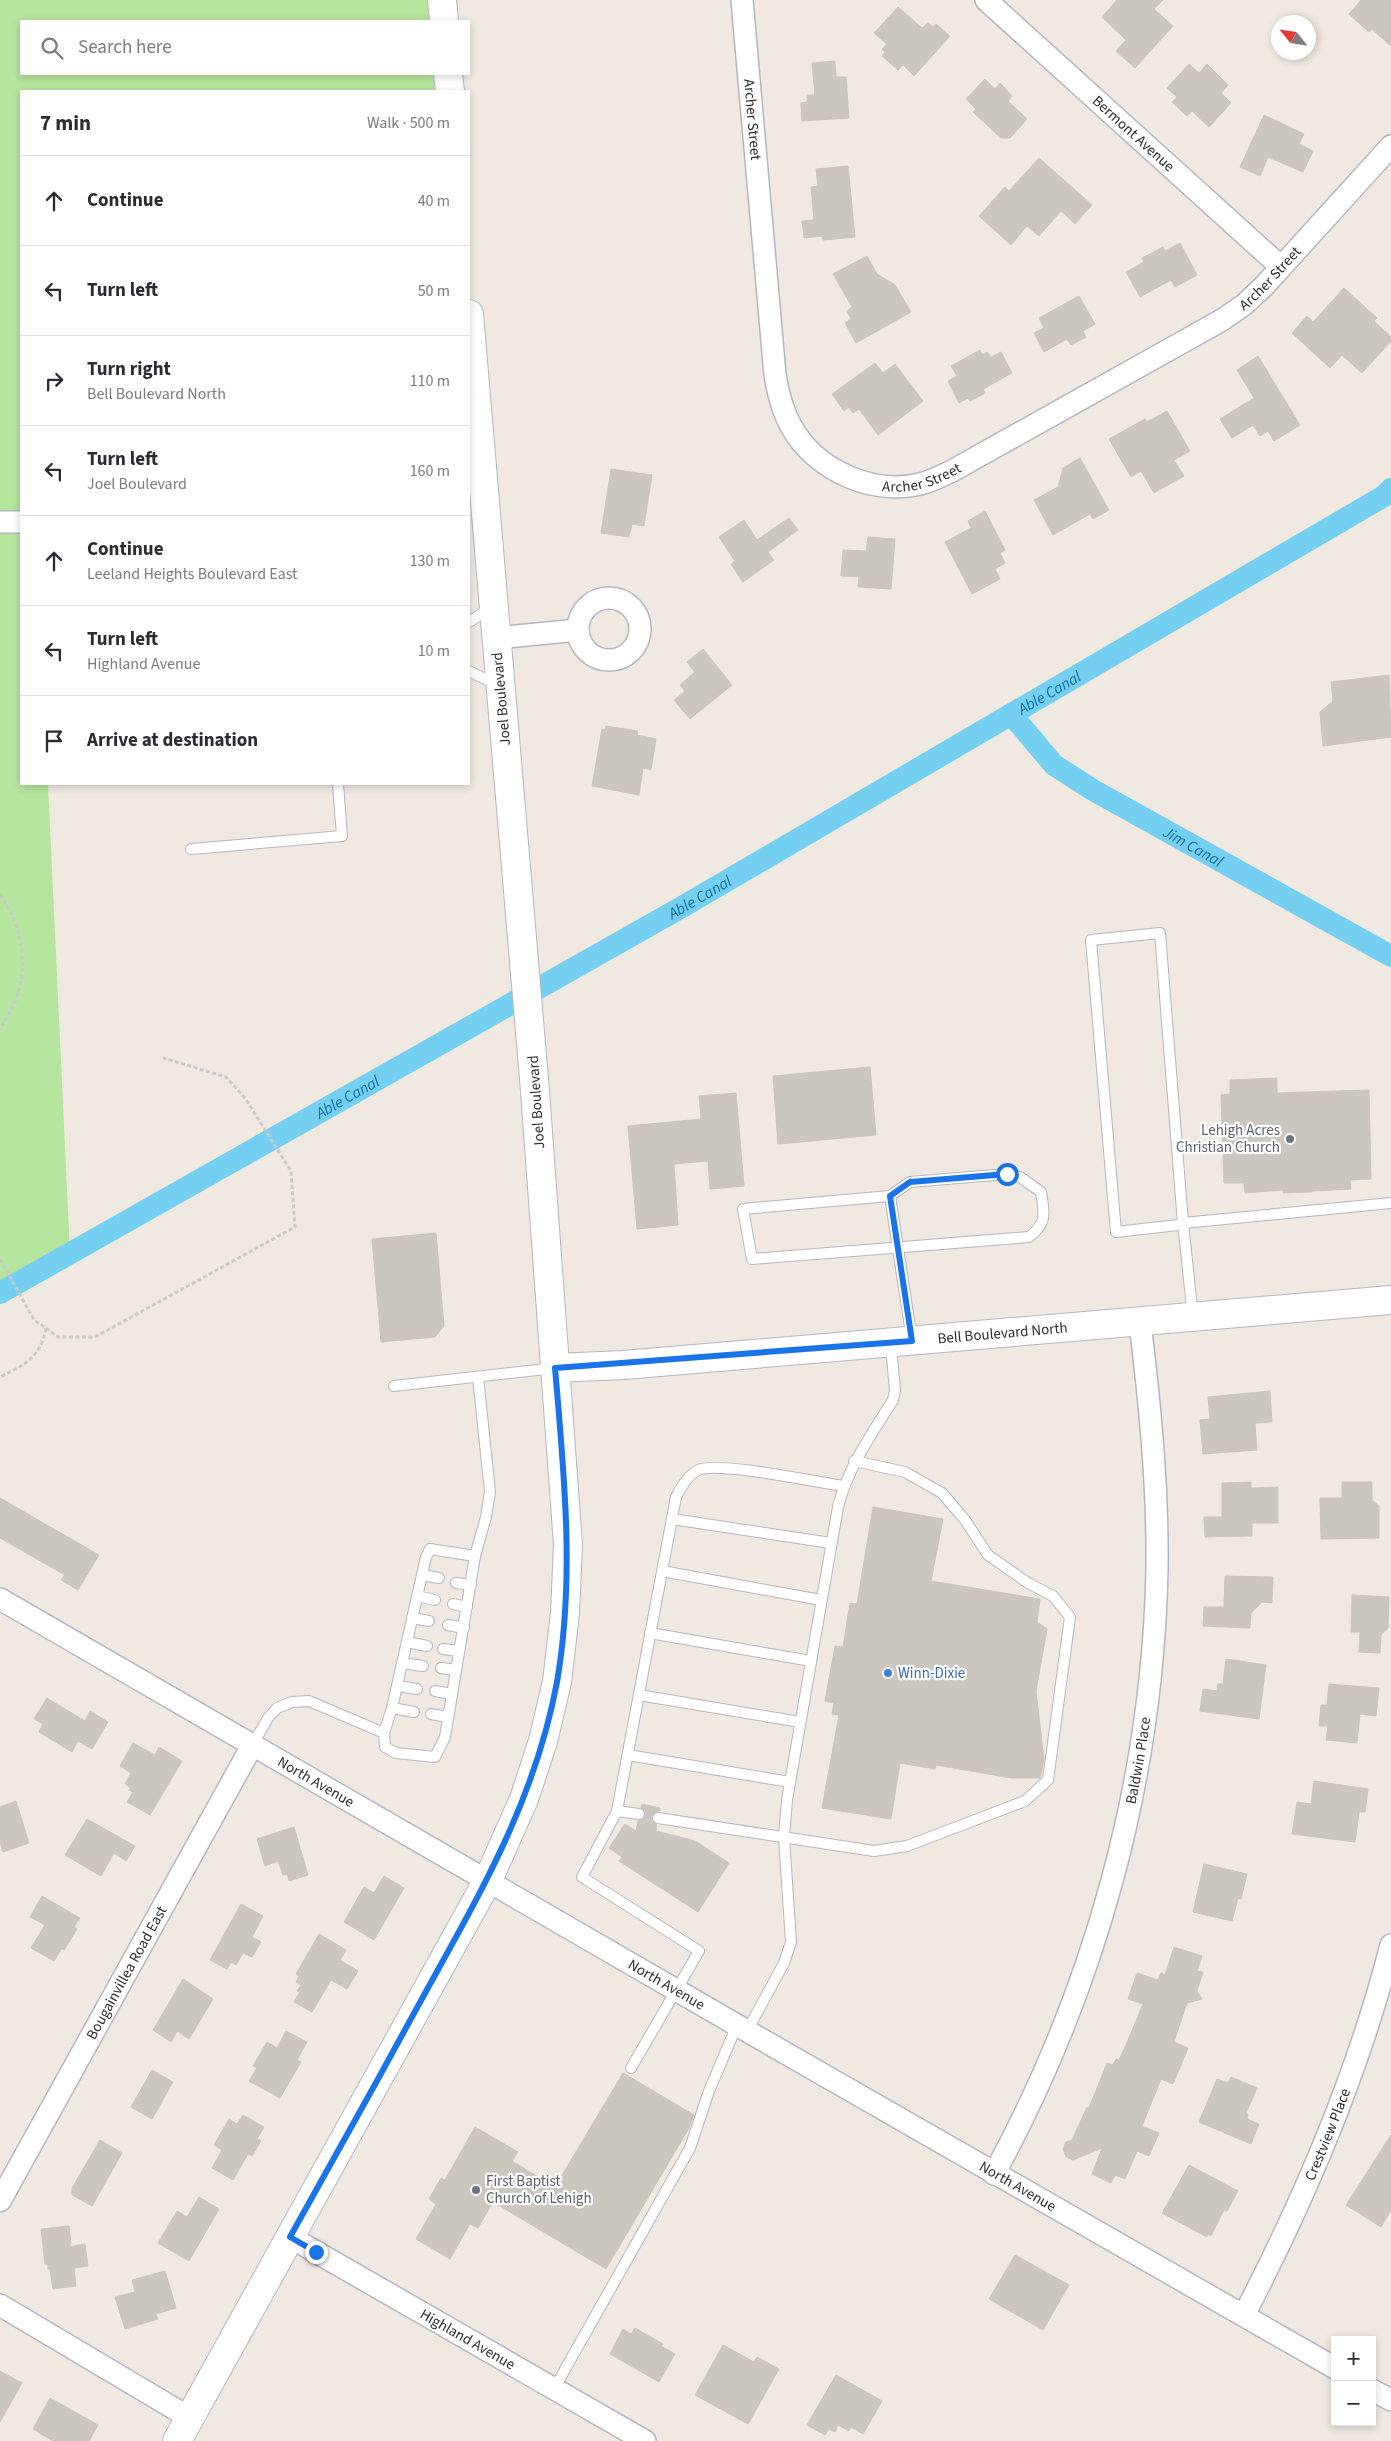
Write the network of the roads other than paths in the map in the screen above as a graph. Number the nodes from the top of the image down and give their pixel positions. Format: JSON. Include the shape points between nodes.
{"nodes":[{"id":1,"x":442,"y":0,"type":"edge"},
{"id":2,"x":742,"y":0,"type":"edge"},
{"id":3,"x":986,"y":0,"type":"edge"},
{"id":4,"x":444,"y":20,"type":"edge"},
{"id":5,"x":448,"y":75,"type":"edge"},
{"id":6,"x":450,"y":90,"type":"edge"},
{"id":7,"x":1391,"y":146,"type":"edge"},
{"id":8,"x":1282,"y":267,"type":"junction"},
{"id":9,"x":470,"y":337,"type":"edge"},
{"id":10,"x":476,"y":474,"type":"edge"},
{"id":11,"x":0,"y":522,"type":"edge"},
{"id":12,"x":20,"y":522,"type":"edge"},
{"id":13,"x":493,"y":606,"type":"junction"},
{"id":14,"x":470,"y":621,"type":"edge"},
{"id":15,"x":578,"y":630,"type":"dead end"},
{"id":16,"x":496,"y":638,"type":"junction"},
{"id":17,"x":470,"y":671,"type":"edge"},
{"id":18,"x":500,"y":686,"type":"junction"},
{"id":19,"x":338,"y":785,"type":"edge"},
{"id":20,"x":191,"y":849,"type":"dead end"},
{"id":21,"x":890,"y":1196,"type":"junction"},
{"id":22,"x":1391,"y":1203,"type":"edge"},
{"id":23,"x":1183,"y":1223,"type":"junction"},
{"id":24,"x":898,"y":1248,"type":"junction"},
{"id":25,"x":1391,"y":1300,"type":"edge"},
{"id":26,"x":1193,"y":1318,"type":"junction"},
{"id":27,"x":1140,"y":1323,"type":"junction"},
{"id":28,"x":902,"y":1342,"type":"junction"},
{"id":29,"x":555,"y":1368,"type":"junction"},
{"id":30,"x":478,"y":1377,"type":"junction"},
{"id":31,"x":394,"y":1386,"type":"dead end"},
{"id":32,"x":854,"y":1461,"type":"junction"},
{"id":33,"x":843,"y":1486,"type":"junction"},
{"id":34,"x":672,"y":1519,"type":"junction"},
{"id":35,"x":831,"y":1543,"type":"junction"},
{"id":36,"x":475,"y":1556,"type":"junction"},
{"id":37,"x":662,"y":1571,"type":"junction"},
{"id":38,"x":422,"y":1575,"type":"junction"},
{"id":39,"x":439,"y":1578,"type":"dead end"},
{"id":40,"x":456,"y":1583,"type":"dead end"},
{"id":41,"x":471,"y":1585,"type":"junction"},
{"id":42,"x":417,"y":1596,"type":"junction"},
{"id":43,"x":0,"y":1599,"type":"edge"},
{"id":44,"x":435,"y":1600,"type":"dead end"},
{"id":45,"x":822,"y":1600,"type":"junction"},
{"id":46,"x":453,"y":1604,"type":"dead end"},
{"id":47,"x":467,"y":1607,"type":"junction"},
{"id":48,"x":412,"y":1618,"type":"junction"},
{"id":49,"x":430,"y":1622,"type":"dead end"},
{"id":50,"x":448,"y":1625,"type":"dead end"},
{"id":51,"x":464,"y":1628,"type":"junction"},
{"id":52,"x":650,"y":1633,"type":"junction"},
{"id":53,"x":407,"y":1642,"type":"junction"},
{"id":54,"x":427,"y":1646,"type":"dead end"},
{"id":55,"x":443,"y":1649,"type":"dead end"},
{"id":56,"x":459,"y":1651,"type":"junction"},
{"id":57,"x":811,"y":1661,"type":"junction"},
{"id":58,"x":402,"y":1663,"type":"junction"},
{"id":59,"x":422,"y":1666,"type":"dead end"},
{"id":60,"x":441,"y":1668,"type":"dead end"},
{"id":61,"x":456,"y":1670,"type":"junction"},
{"id":62,"x":397,"y":1686,"type":"junction"},
{"id":63,"x":417,"y":1689,"type":"dead end"},
{"id":64,"x":435,"y":1691,"type":"dead end"},
{"id":65,"x":452,"y":1694,"type":"junction"},
{"id":66,"x":639,"y":1695,"type":"junction"},
{"id":67,"x":392,"y":1708,"type":"junction"},
{"id":68,"x":414,"y":1712,"type":"dead end"},
{"id":69,"x":431,"y":1714,"type":"dead end"},
{"id":70,"x":448,"y":1718,"type":"junction"},
{"id":71,"x":800,"y":1722,"type":"junction"},
{"id":72,"x":384,"y":1733,"type":"junction"},
{"id":73,"x":254,"y":1744,"type":"junction"},
{"id":74,"x":628,"y":1755,"type":"junction"},
{"id":75,"x":790,"y":1782,"type":"junction"},
{"id":76,"x":617,"y":1811,"type":"junction"},
{"id":77,"x":640,"y":1814,"type":"dead end"},
{"id":78,"x":658,"y":1818,"type":"dead end"},
{"id":79,"x":784,"y":1837,"type":"junction"},
{"id":80,"x":488,"y":1880,"type":"junction"},
{"id":81,"x":1391,"y":1945,"type":"edge"},
{"id":82,"x":676,"y":1990,"type":"junction"},
{"id":83,"x":742,"y":2028,"type":"junction"},
{"id":84,"x":631,"y":2068,"type":"dead end"},
{"id":85,"x":994,"y":2174,"type":"junction"},
{"id":86,"x":0,"y":2201,"type":"edge"},
{"id":87,"x":290,"y":2237,"type":"junction"},
{"id":88,"x":0,"y":2305,"type":"edge"},
{"id":89,"x":1244,"y":2315,"type":"junction"},
{"id":90,"x":1331,"y":2366,"type":"edge"},
{"id":91,"x":554,"y":2389,"type":"junction"},
{"id":92,"x":1376,"y":2392,"type":"edge"},
{"id":93,"x":1391,"y":2400,"type":"edge"},
{"id":94,"x":184,"y":2429,"type":"edge"},
{"id":95,"x":645,"y":2441,"type":"edge"}],
"edges":[{"from":1,"to":4,"type":"main road"},
{"from":2,"to":8,"type":"street","name":"Archer Street","via":[[780,402],[791,427],[807,449],[846,476],[868,484],[898,487],[926,482],[952,472],[1222,320],[1245,304]]},
{"from":3,"to":8,"type":"street","name":"Bermont Avenue"},
{"from":5,"to":6,"type":"main road"},
{"from":7,"to":8,"type":"street","name":"Archer Street"},
{"from":9,"to":10,"type":"main road","name":"Joel Boulevard"},
{"from":10,"to":13,"type":"main road","name":"Joel Boulevard"},
{"from":11,"to":12,"type":"street"},
{"from":13,"to":14,"type":"lane"},
{"from":13,"to":16,"type":"main road","name":"Joel Boulevard"},
{"from":15,"to":16,"type":"street"},
{"from":16,"to":18,"type":"main road","name":"Joel Boulevard"},
{"from":17,"to":18,"type":"lane"},
{"from":18,"to":29,"type":"main road","name":"Joel Boulevard","via":[[531,1037]]},
{"from":19,"to":20,"type":"lane","via":[[342,836]]},
{"from":21,"to":24,"type":"lane"},
{"from":21,"to":24,"type":"lane","via":[[910,1182],[1007,1174],[1020,1177],[1041,1192],[1044,1214],[1039,1230],[1029,1237]]},
{"from":21,"to":24,"type":"lane","via":[[743,1209],[752,1259]]},
{"from":22,"to":23,"type":"lane"},
{"from":23,"to":23,"type":"lane","via":[[1116,1232],[1091,940],[1160,933]]},
{"from":23,"to":26,"type":"lane"},
{"from":24,"to":28,"type":"lane"},
{"from":25,"to":26,"type":"main road","name":"Bell Boulevard North"},
{"from":26,"to":27,"type":"main road","name":"Bell Boulevard North"},
{"from":27,"to":28,"type":"main road","name":"Bell Boulevard North"},
{"from":27,"to":85,"type":"street","name":"Baldwin Place","via":[[1152,1436],[1157,1570],[1144,1726],[1129,1812],[1088,1961],[1053,2053]]},
{"from":28,"to":29,"type":"main road","name":"Bell Boulevard North"},
{"from":28,"to":32,"type":"lane","via":[[893,1400]]},
{"from":29,"to":30,"type":"lane"},
{"from":29,"to":80,"type":"main road","name":"Joel Boulevard","via":[[568,1545],[557,1682],[543,1741],[524,1798]]},
{"from":30,"to":31,"type":"lane"},
{"from":30,"to":36,"type":"lane","via":[[490,1492]]},
{"from":32,"to":33,"type":"lane"},
{"from":32,"to":79,"type":"lane","via":[[905,1472],[942,1493],[988,1554],[1028,1583],[1053,1596],[1070,1617],[1048,1780],[1025,1801],[907,1846],[874,1851]]},
{"from":33,"to":34,"type":"lane","via":[[718,1466],[697,1470],[676,1496]]},
{"from":33,"to":35,"type":"lane"},
{"from":34,"to":35,"type":"lane"},
{"from":34,"to":37,"type":"lane"},
{"from":35,"to":45,"type":"lane"},
{"from":36,"to":38,"type":"lane","via":[[430,1549]]},
{"from":36,"to":41,"type":"lane"},
{"from":37,"to":45,"type":"lane"},
{"from":37,"to":52,"type":"lane"},
{"from":38,"to":39,"type":"lane"},
{"from":38,"to":42,"type":"lane"},
{"from":40,"to":41,"type":"lane"},
{"from":41,"to":47,"type":"lane"},
{"from":42,"to":44,"type":"lane"},
{"from":42,"to":48,"type":"lane"},
{"from":43,"to":73,"type":"street","name":"North Avenue"},
{"from":45,"to":57,"type":"lane"},
{"from":46,"to":47,"type":"lane"},
{"from":47,"to":51,"type":"lane"},
{"from":48,"to":49,"type":"lane"},
{"from":48,"to":53,"type":"lane"},
{"from":50,"to":51,"type":"lane"},
{"from":51,"to":56,"type":"lane"},
{"from":52,"to":57,"type":"lane"},
{"from":52,"to":66,"type":"lane"},
{"from":53,"to":54,"type":"lane"},
{"from":53,"to":58,"type":"lane"},
{"from":55,"to":56,"type":"lane"},
{"from":56,"to":61,"type":"lane"},
{"from":57,"to":71,"type":"lane"},
{"from":58,"to":59,"type":"lane"},
{"from":58,"to":62,"type":"lane"},
{"from":60,"to":61,"type":"lane"},
{"from":61,"to":65,"type":"lane"},
{"from":62,"to":63,"type":"lane"},
{"from":62,"to":67,"type":"lane"},
{"from":64,"to":65,"type":"lane"},
{"from":65,"to":70,"type":"lane"},
{"from":66,"to":71,"type":"lane"},
{"from":66,"to":74,"type":"lane"},
{"from":67,"to":68,"type":"lane"},
{"from":67,"to":72,"type":"lane"},
{"from":69,"to":70,"type":"lane"},
{"from":70,"to":72,"type":"lane","via":[[445,1737],[435,1757],[396,1753],[385,1747]]},
{"from":71,"to":75,"type":"lane"},
{"from":72,"to":73,"type":"lane","via":[[310,1701],[292,1702],[277,1708]]},
{"from":73,"to":80,"type":"street","name":"North Avenue"},
{"from":73,"to":86,"type":"street","name":"Bougainvillea Road East"},
{"from":74,"to":75,"type":"lane"},
{"from":74,"to":76,"type":"lane"},
{"from":75,"to":79,"type":"lane"},
{"from":76,"to":77,"type":"lane"},
{"from":76,"to":82,"type":"lane","via":[[582,1877],[699,1951]]},
{"from":78,"to":79,"type":"lane"},
{"from":79,"to":83,"type":"lane","via":[[791,1942],[784,1963]]},
{"from":80,"to":82,"type":"street","name":"North Avenue"},
{"from":80,"to":87,"type":"main road","name":"Joel Boulevard"},
{"from":81,"to":89,"type":"street","name":"Crestview Place","via":[[1355,2062],[1318,2159]]},
{"from":82,"to":83,"type":"street","name":"North Avenue"},
{"from":82,"to":84,"type":"lane"},
{"from":83,"to":85,"type":"street","name":"North Avenue"},
{"from":83,"to":91,"type":"lane","via":[[709,2091],[690,2148]]},
{"from":85,"to":89,"type":"street","name":"North Avenue"},
{"from":87,"to":91,"type":"street","name":"Highland Avenue"},
{"from":87,"to":94,"type":"main road","name":"Joel Boulevard"},
{"from":88,"to":94,"type":"street"},
{"from":89,"to":90,"type":"street","name":"North Avenue"},
{"from":91,"to":95,"type":"street","name":"Highland Avenue"},
{"from":92,"to":93,"type":"street"}]}
